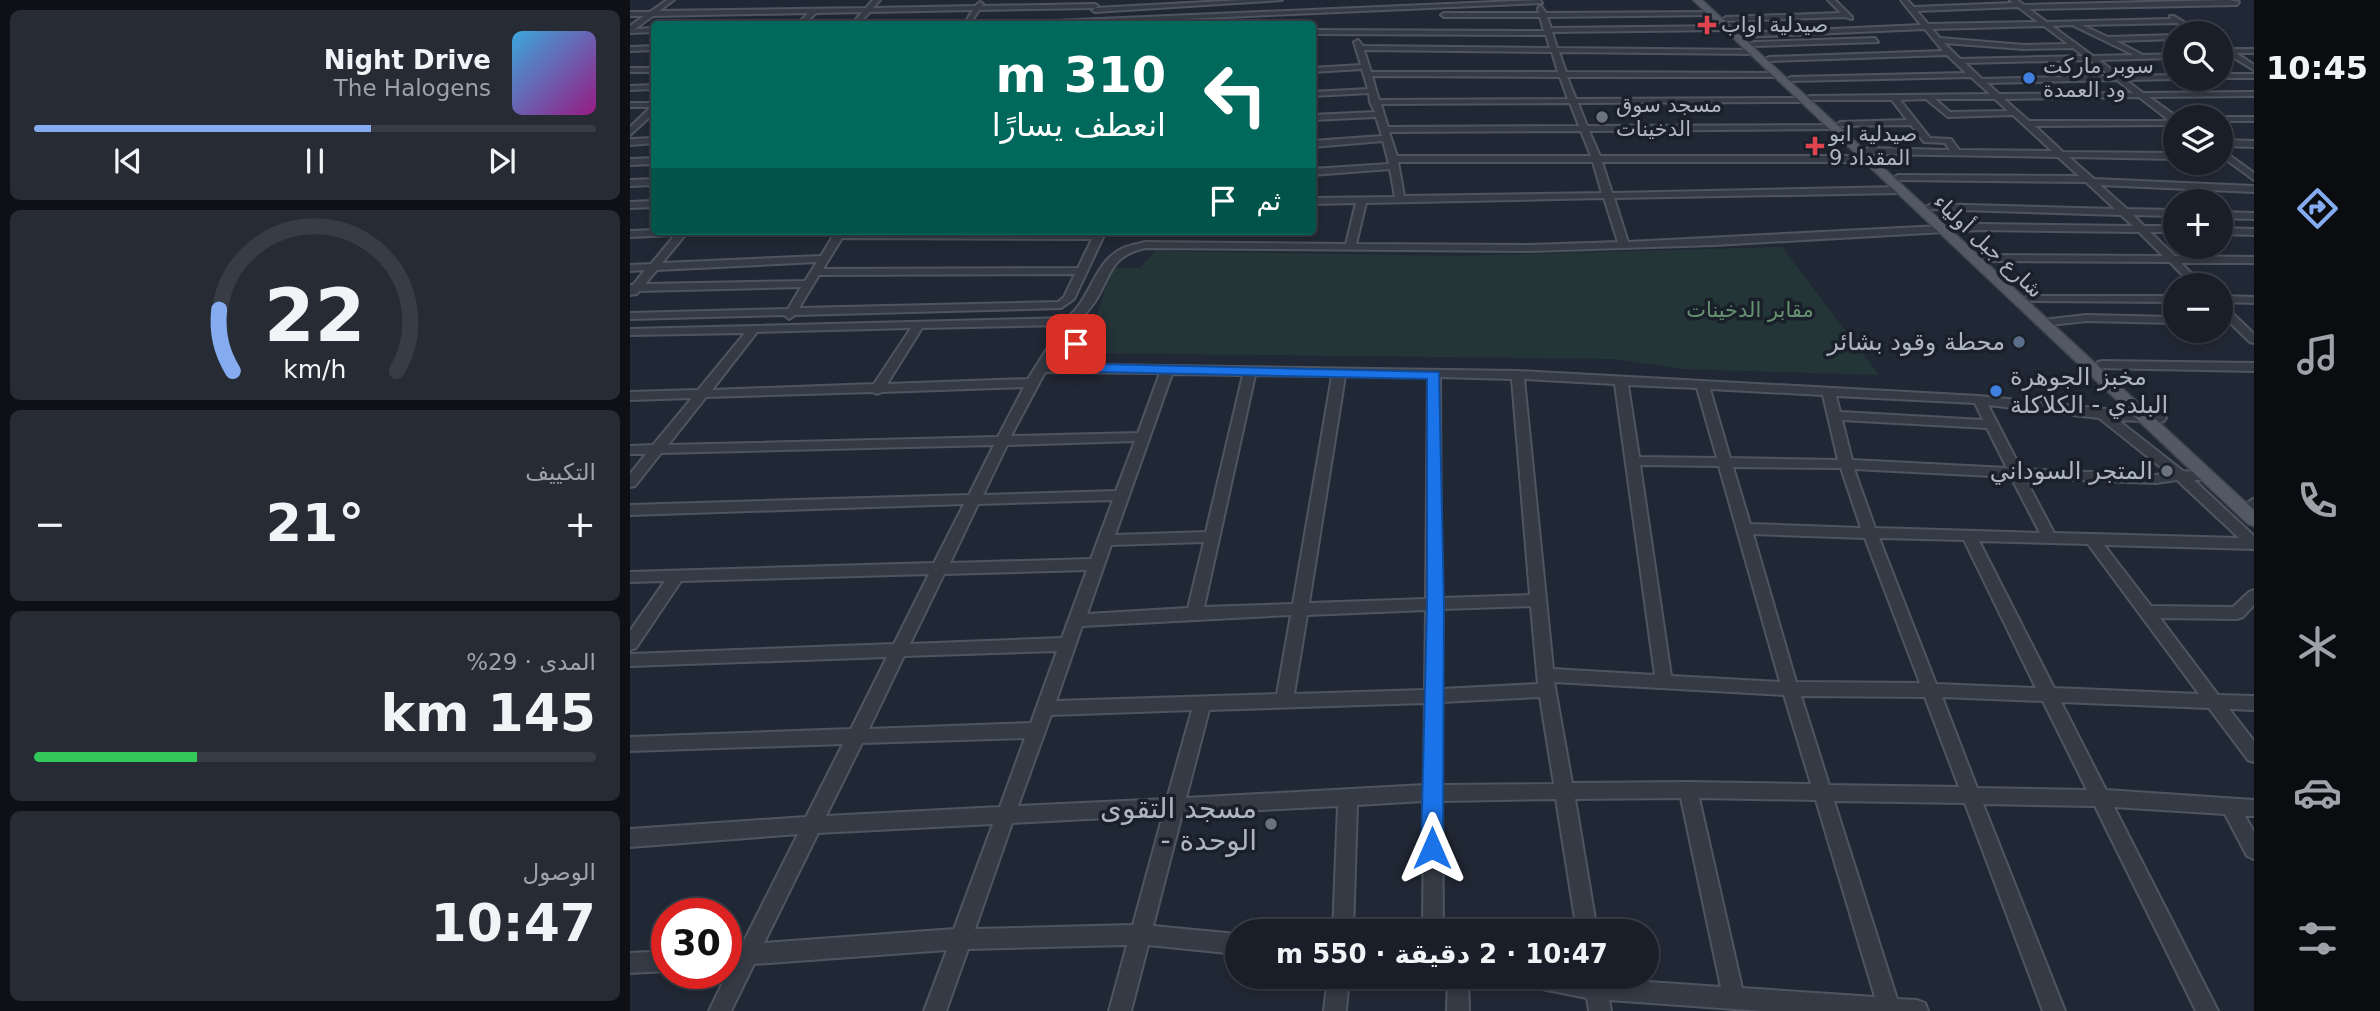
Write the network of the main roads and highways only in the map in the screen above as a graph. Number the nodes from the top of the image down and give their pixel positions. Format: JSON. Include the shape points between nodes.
{"nodes":[{"id":1,"x":1697,"y":0,"type":"edge"},
{"id":2,"x":1706,"y":0,"type":"edge"},
{"id":3,"x":1727,"y":24,"type":"junction"},
{"id":4,"x":1753,"y":48,"type":"junction"},
{"id":5,"x":1899,"y":184,"type":"junction"},
{"id":6,"x":1949,"y":229,"type":"junction"},
{"id":7,"x":2049,"y":323,"type":"junction"},
{"id":8,"x":2153,"y":418,"type":"junction"},
{"id":9,"x":2254,"y":505,"type":"edge"},
{"id":10,"x":2254,"y":520,"type":"edge"}],
"edges":[{"from":1,"to":3,"type":"main road","name":"شارع جبل أولياء"},
{"from":2,"to":3,"type":"main road","name":"شارع جبل أولياء"},
{"from":3,"to":4,"type":"main road","name":"شارع جبل أولياء"},
{"from":3,"to":4,"type":"main road","name":"شارع جبل أولياء"},
{"from":4,"to":5,"type":"main road","name":"شارع جبل أولياء"},
{"from":5,"to":6,"type":"main road","name":"شارع جبل أولياء"},
{"from":5,"to":6,"type":"main road","name":"شارع جبل أولياء","via":[[1931,207]]},
{"from":6,"to":7,"type":"main road","name":"شارع جبل أولياء"},
{"from":6,"to":7,"type":"main road","name":"شارع جبل أولياء","via":[[2030,299]]},
{"from":7,"to":8,"type":"main road","name":"شارع جبل أولياء"},
{"from":7,"to":8,"type":"main road","name":"شارع جبل أولياء","via":[[2102,365]]},
{"from":8,"to":9,"type":"main road","name":"شارع جبل أولياء"},
{"from":8,"to":10,"type":"main road","name":"شارع جبل أولياء"}]}
